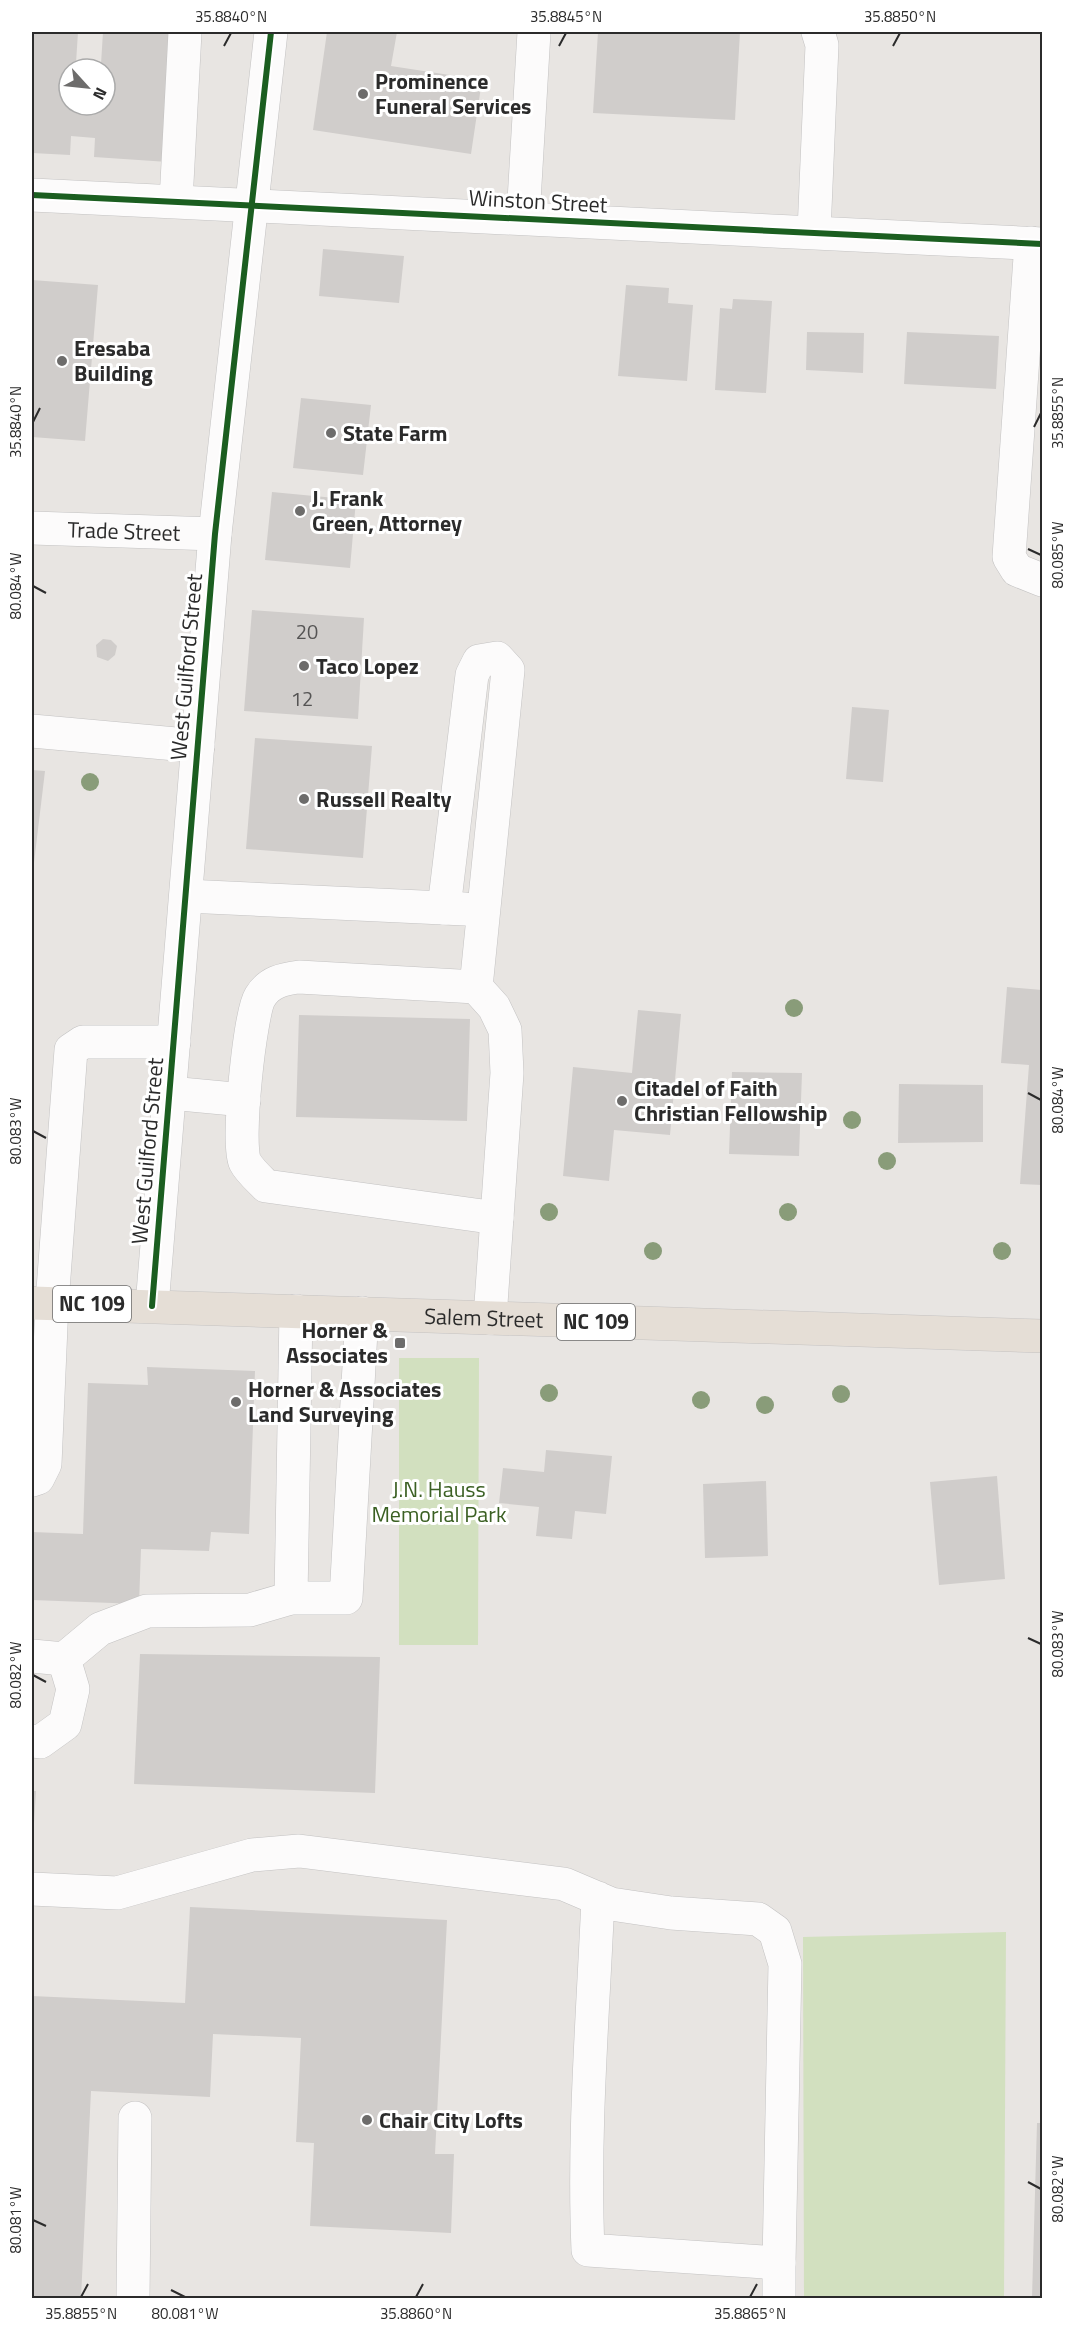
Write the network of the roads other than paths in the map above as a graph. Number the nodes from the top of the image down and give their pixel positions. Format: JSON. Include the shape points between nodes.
{"nodes":[{"id":1,"x":185,"y":32,"type":"edge"},
{"id":2,"x":271,"y":32,"type":"edge"},
{"id":3,"x":534,"y":32,"type":"edge"},
{"id":4,"x":818,"y":32,"type":"edge"},
{"id":5,"x":32,"y":195,"type":"edge"},
{"id":6,"x":176,"y":201,"type":"junction"},
{"id":7,"x":252,"y":204,"type":"junction"},
{"id":8,"x":523,"y":218,"type":"junction"},
{"id":9,"x":814,"y":232,"type":"junction"},
{"id":10,"x":1037,"y":243,"type":"edge"},
{"id":11,"x":32,"y":528,"type":"edge"},
{"id":12,"x":215,"y":534,"type":"junction"},
{"id":13,"x":1042,"y":580,"type":"edge"},
{"id":14,"x":32,"y":731,"type":"edge"},
{"id":15,"x":198,"y":746,"type":"junction"},
{"id":16,"x":186,"y":896,"type":"junction"},
{"id":17,"x":444,"y":908,"type":"junction"},
{"id":18,"x":486,"y":911,"type":"junction"},
{"id":19,"x":476,"y":987,"type":"junction"},
{"id":20,"x":174,"y":1042,"type":"junction"},
{"id":21,"x":170,"y":1093,"type":"junction"},
{"id":22,"x":244,"y":1100,"type":"junction"},
{"id":23,"x":497,"y":1218,"type":"junction"},
{"id":24,"x":42,"y":1303,"type":"edge"},
{"id":25,"x":152,"y":1306,"type":"junction"},
{"id":26,"x":296,"y":1311,"type":"junction"},
{"id":27,"x":362,"y":1313,"type":"junction"},
{"id":28,"x":490,"y":1318,"type":"junction"},
{"id":29,"x":1042,"y":1336,"type":"edge"},
{"id":30,"x":40,"y":1382,"type":"edge"},
{"id":31,"x":32,"y":1480,"type":"edge"},
{"id":32,"x":291,"y":1598,"type":"junction"},
{"id":33,"x":32,"y":1656,"type":"edge"},
{"id":34,"x":64,"y":1659,"type":"junction"},
{"id":35,"x":32,"y":1741,"type":"edge"},
{"id":36,"x":32,"y":1889,"type":"edge"},
{"id":37,"x":598,"y":1898,"type":"junction"},
{"id":38,"x":135,"y":2118,"type":"dead end"},
{"id":39,"x":778,"y":2262,"type":"junction"},
{"id":40,"x":133,"y":2298,"type":"edge"},
{"id":41,"x":779,"y":2298,"type":"edge"}],
"edges":[{"from":1,"to":6,"type":"street"},
{"from":2,"to":7,"type":"street","name":"West Guilford Street"},
{"from":3,"to":8,"type":"street"},
{"from":4,"to":9,"type":"street","via":[[822,45]]},
{"from":5,"to":6,"type":"street","name":"Winston Street"},
{"from":6,"to":7,"type":"street","name":"Winston Street"},
{"from":7,"to":8,"type":"street","name":"Winston Street"},
{"from":7,"to":12,"type":"street","name":"West Guilford Street"},
{"from":8,"to":9,"type":"street","name":"Winston Street"},
{"from":9,"to":10,"type":"street","name":"Winston Street"},
{"from":10,"to":13,"type":"street","via":[[1009,557],[1017,570]]},
{"from":11,"to":12,"type":"street","name":"Trade Street"},
{"from":12,"to":15,"type":"street","name":"West Guilford Street"},
{"from":14,"to":15,"type":"street"},
{"from":15,"to":16,"type":"street","name":"West Guilford Street"},
{"from":16,"to":17,"type":"street"},
{"from":16,"to":20,"type":"street","name":"West Guilford Street"},
{"from":17,"to":18,"type":"street"},
{"from":17,"to":18,"type":"street","via":[[472,675],[479,661],[497,658],[508,670]]},
{"from":18,"to":19,"type":"street"},
{"from":19,"to":22,"type":"street","via":[[299,977],[277,980],[260,997],[252,1026]]},
{"from":19,"to":23,"type":"street","via":[[494,1007],[505,1030],[507,1073]]},
{"from":20,"to":21,"type":"street","name":"West Guilford Street"},
{"from":20,"to":24,"type":"street","via":[[83,1042],[71,1050]]},
{"from":21,"to":22,"type":"street"},
{"from":21,"to":25,"type":"street","name":"West Guilford Street"},
{"from":22,"to":23,"type":"street","via":[[244,1161],[266,1186]]},
{"from":23,"to":28,"type":"street"},
{"from":24,"to":25,"type":"main road","name":"Salem Street","number":"NC 109"},
{"from":24,"to":30,"type":"street"},
{"from":25,"to":26,"type":"main road","name":"Salem Street","number":"NC 109"},
{"from":26,"to":27,"type":"main road","name":"Salem Street","number":"NC 109"},
{"from":26,"to":32,"type":"street"},
{"from":27,"to":28,"type":"main road","name":"Salem Street","number":"NC 109"},
{"from":27,"to":32,"type":"street","via":[[346,1598]]},
{"from":28,"to":29,"type":"main road","name":"Salem Street","number":"NC 109"},
{"from":30,"to":31,"type":"street","via":[[45,1464],[38,1478]]},
{"from":32,"to":34,"type":"street","via":[[250,1610],[147,1611],[100,1629]]},
{"from":33,"to":34,"type":"street"},
{"from":34,"to":35,"type":"street","via":[[73,1689],[65,1724],[40,1742]]},
{"from":36,"to":37,"type":"street","via":[[117,1893],[252,1855],[299,1851],[564,1884]]},
{"from":37,"to":39,"type":"street","via":[[612,1904],[671,1913],[758,1919],[776,1931],[785,1964]]},
{"from":37,"to":39,"type":"street","via":[[588,2124],[588,2250]]},
{"from":38,"to":40,"type":"street"},
{"from":39,"to":41,"type":"street"}]}
